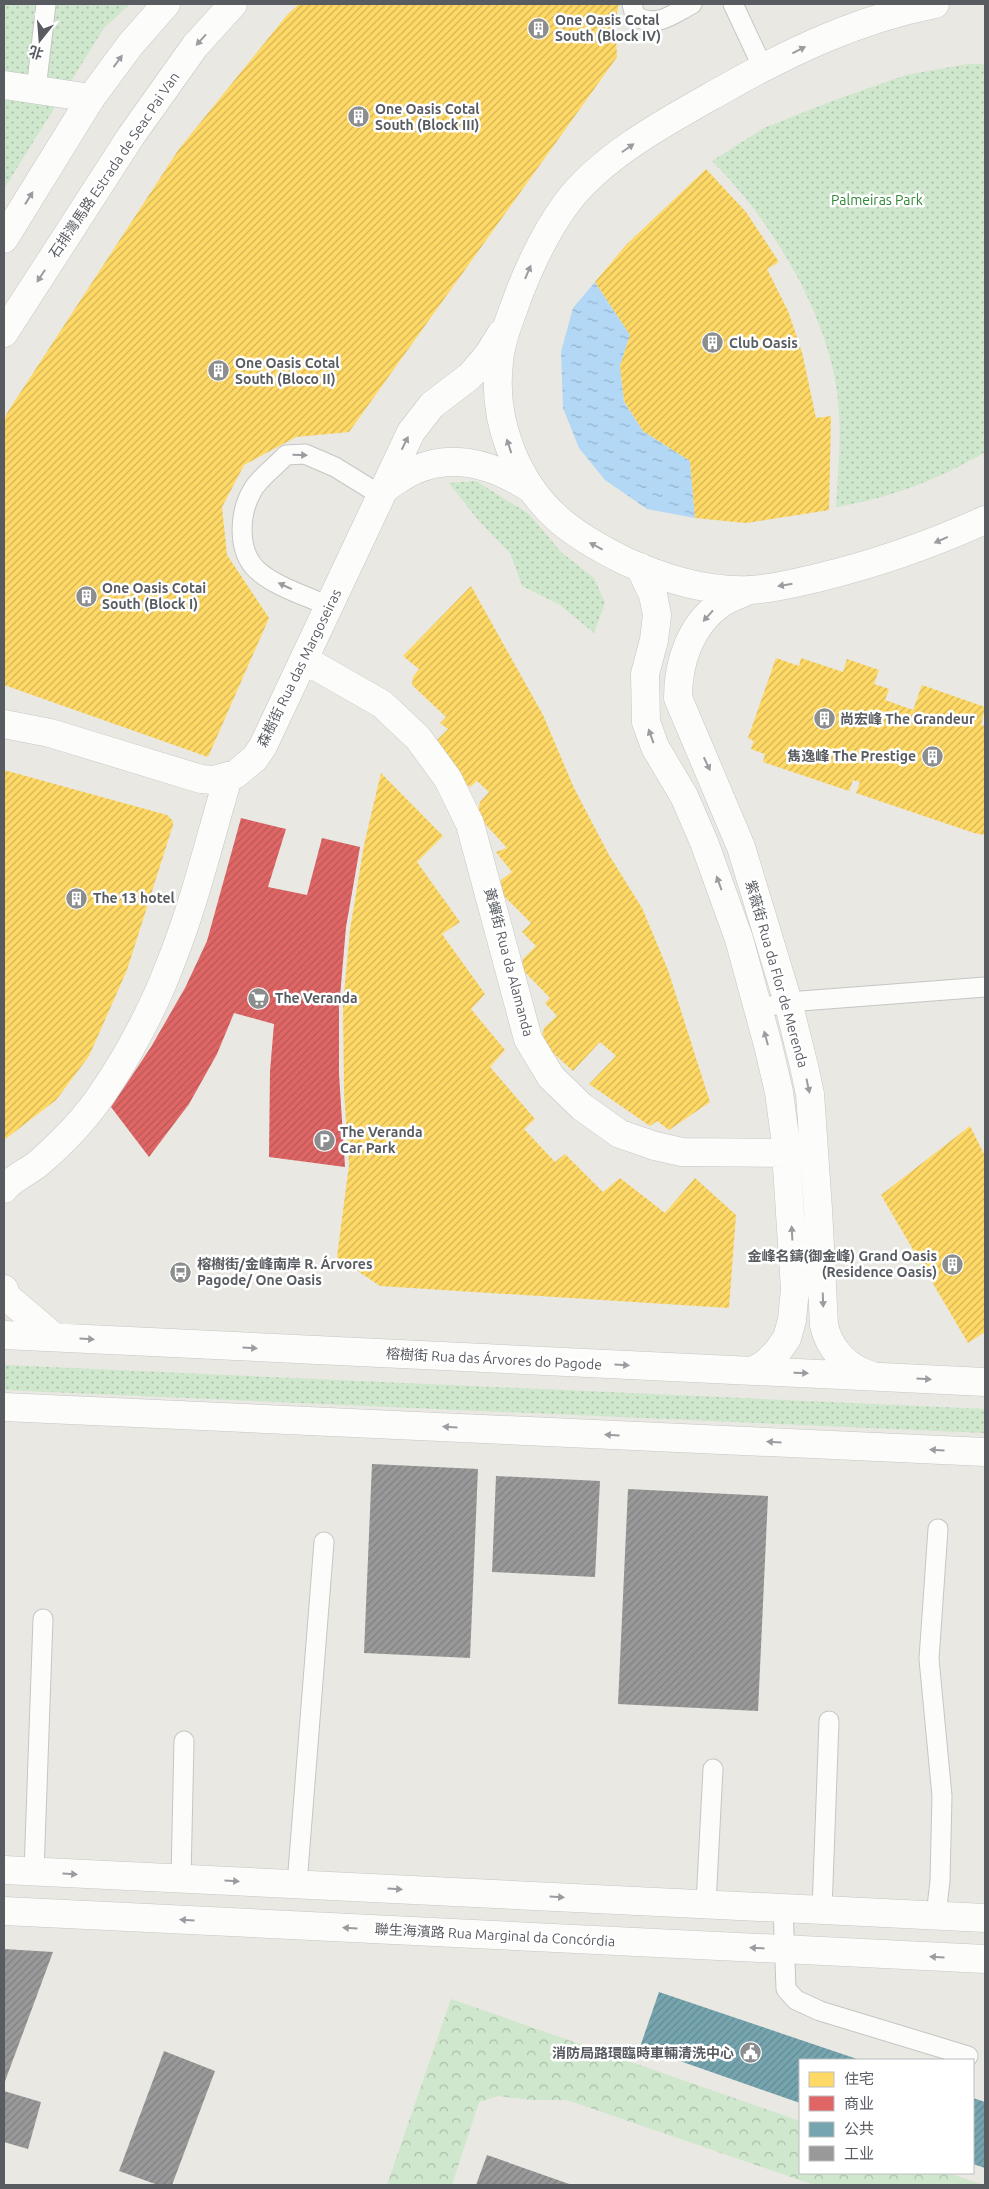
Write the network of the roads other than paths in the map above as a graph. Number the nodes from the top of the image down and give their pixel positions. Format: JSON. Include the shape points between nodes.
{"nodes":[{"id":1,"x":46,"y":4,"type":"edge"},
{"id":2,"x":166,"y":4,"type":"edge"},
{"id":3,"x":234,"y":4,"type":"edge"},
{"id":4,"x":632,"y":4,"type":"edge"},
{"id":5,"x":692,"y":4,"type":"edge"},
{"id":6,"x":733,"y":4,"type":"edge"},
{"id":7,"x":935,"y":4,"type":"edge"},
{"id":8,"x":763,"y":68,"type":"junction"},
{"id":9,"x":4,"y":85,"type":"edge"},
{"id":10,"x":36,"y":90,"type":"junction"},
{"id":11,"x":91,"y":98,"type":"junction"},
{"id":12,"x":4,"y":239,"type":"edge"},
{"id":13,"x":510,"y":318,"type":"junction"},
{"id":14,"x":4,"y":333,"type":"edge"},
{"id":15,"x":531,"y":489,"type":"junction"},
{"id":16,"x":384,"y":492,"type":"junction"},
{"id":17,"x":985,"y":520,"type":"edge"},
{"id":18,"x":640,"y":568,"type":"junction"},
{"id":19,"x":748,"y":590,"type":"junction"},
{"id":20,"x":329,"y":606,"type":"junction"},
{"id":21,"x":305,"y":660,"type":"junction"},
{"id":22,"x":4,"y":712,"type":"edge"},
{"id":23,"x":4,"y":724,"type":"edge"},
{"id":24,"x":50,"y":733,"type":"junction"},
{"id":25,"x":228,"y":778,"type":"junction"},
{"id":26,"x":985,"y":987,"type":"edge"},
{"id":27,"x":788,"y":1002,"type":"junction"},
{"id":28,"x":758,"y":1009,"type":"junction"},
{"id":29,"x":787,"y":1153,"type":"junction"},
{"id":30,"x":4,"y":1189,"type":"edge"},
{"id":31,"x":4,"y":1289,"type":"edge"},
{"id":32,"x":4,"y":1336,"type":"edge"},
{"id":33,"x":54,"y":1337,"type":"junction"},
{"id":34,"x":752,"y":1371,"type":"junction"},
{"id":35,"x":875,"y":1376,"type":"junction"},
{"id":36,"x":985,"y":1382,"type":"edge"},
{"id":37,"x":4,"y":1407,"type":"edge"},
{"id":38,"x":985,"y":1452,"type":"edge"},
{"id":39,"x":938,"y":1529,"type":"dead end"},
{"id":40,"x":324,"y":1542,"type":"dead end"},
{"id":41,"x":43,"y":1619,"type":"dead end"},
{"id":42,"x":829,"y":1721,"type":"dead end"},
{"id":43,"x":184,"y":1741,"type":"dead end"},
{"id":44,"x":713,"y":1769,"type":"dead end"},
{"id":45,"x":4,"y":1870,"type":"edge"},
{"id":46,"x":34,"y":1872,"type":"junction"},
{"id":47,"x":182,"y":1879,"type":"junction"},
{"id":48,"x":297,"y":1884,"type":"junction"},
{"id":49,"x":706,"y":1904,"type":"junction"},
{"id":50,"x":783,"y":1908,"type":"junction"},
{"id":51,"x":822,"y":1910,"type":"junction"},
{"id":52,"x":4,"y":1911,"type":"edge"},
{"id":53,"x":936,"y":1915,"type":"junction"},
{"id":54,"x":985,"y":1918,"type":"edge"},
{"id":55,"x":784,"y":1949,"type":"junction"},
{"id":56,"x":985,"y":1959,"type":"edge"},
{"id":57,"x":968,"y":2056,"type":"dead end"}],
"edges":[{"from":1,"to":10,"type":"lane"},
{"from":11,"to":2,"type":"street","one_way":true,"via":[[130,45]]},
{"from":3,"to":14,"type":"street","name":"石排灣馬路 Estrada de Seac Pai Van","one_way":true,"via":[[195,46],[130,136]]},
{"from":4,"to":5,"type":"lane","via":[[635,16],[658,22]]},
{"from":6,"to":8,"type":"lane"},
{"from":8,"to":7,"type":"street","one_way":true,"via":[[825,37],[897,11]]},
{"from":13,"to":8,"type":"street","one_way":true,"via":[[538,248],[581,185],[667,121]]},
{"from":9,"to":10,"type":"street"},
{"from":10,"to":11,"type":"street"},
{"from":12,"to":11,"type":"street","one_way":true},
{"from":15,"to":13,"type":"street","one_way":true,"via":[[511,453],[501,420],[499,361]]},
{"from":16,"to":13,"type":"street","name":"森樹街 Rua das Margoseiras","one_way":true,"via":[[416,423],[432,405],[470,376],[488,355]]},
{"from":15,"to":16,"type":"street","via":[[509,474],[483,465],[448,462],[415,470]]},
{"from":18,"to":15,"type":"street","one_way":true,"via":[[584,540],[556,517]]},
{"from":16,"to":20,"type":"street","name":"森樹街 Rua das Margoseiras"},
{"from":20,"to":16,"type":"lane","one_way":true,"via":[[278,584],[256,569],[242,543],[243,518],[252,490],[286,455],[305,454]]},
{"from":17,"to":19,"type":"street","one_way":true,"via":[[934,543],[864,567],[789,585]]},
{"from":18,"to":19,"type":"street","via":[[684,582]]},
{"from":28,"to":18,"type":"street","name":"紫薇街 Rua da Flor de Merenda","one_way":true,"via":[[739,939],[704,842],[684,796],[655,747],[646,722],[645,674],[657,615],[653,595]]},
{"from":19,"to":27,"type":"street","name":"紫薇街 Rua da Flor de Merenda","one_way":true,"via":[[709,613],[692,636],[678,677],[678,698],[741,847]]},
{"from":20,"to":21,"type":"street","name":"森樹街 Rua das Margoseiras"},
{"from":21,"to":25,"type":"street","name":"森樹街 Rua das Margoseiras","via":[[259,752],[246,767]]},
{"from":21,"to":29,"type":"street","name":"黃蟬街 Rua da Alamanda","via":[[382,704],[418,738],[448,779],[470,824],[528,1039],[551,1078],[582,1107],[620,1134],[655,1146],[698,1153]]},
{"from":22,"to":24,"type":"street"},
{"from":23,"to":24,"type":"street"},
{"from":24,"to":25,"type":"street","via":[[192,777]]},
{"from":25,"to":30,"type":"street","via":[[169,968],[141,1026],[103,1092],[69,1133],[39,1163]]},
{"from":26,"to":27,"type":"lane"},
{"from":27,"to":28,"type":"lane"},
{"from":27,"to":35,"type":"street","name":"紫薇街 Rua da Flor de Merenda","one_way":true,"via":[[810,1094],[827,1338],[846,1362],[858,1371]]},
{"from":29,"to":28,"type":"street","name":"紫薇街 Rua da Flor de Merenda","one_way":true,"via":[[778,1092]]},
{"from":34,"to":29,"type":"street","name":"紫薇街 Rua da Flor de Merenda","one_way":true,"via":[[778,1351],[787,1338],[792,1320],[795,1289]]},
{"from":31,"to":33,"type":"street","via":[[7,1297]]},
{"from":32,"to":33,"type":"street","name":"榕樹街 Rua das Árvores do Pagode"},
{"from":33,"to":34,"type":"street","name":"榕樹街 Rua das Árvores do Pagode","one_way":true},
{"from":34,"to":35,"type":"street","name":"榕樹街 Rua das Árvores do Pagode","one_way":true},
{"from":35,"to":36,"type":"street","name":"榕樹街 Rua das Árvores do Pagode","one_way":true},
{"from":38,"to":37,"type":"street","one_way":true},
{"from":39,"to":53,"type":"lane","via":[[929,1658],[942,1796]]},
{"from":40,"to":48,"type":"lane"},
{"from":41,"to":46,"type":"lane"},
{"from":42,"to":51,"type":"lane"},
{"from":43,"to":47,"type":"lane"},
{"from":44,"to":49,"type":"lane"},
{"from":45,"to":46,"type":"street"},
{"from":46,"to":47,"type":"street","one_way":true},
{"from":47,"to":48,"type":"street","one_way":true},
{"from":48,"to":49,"type":"street","one_way":true},
{"from":49,"to":50,"type":"street"},
{"from":50,"to":51,"type":"street"},
{"from":50,"to":55,"type":"lane"},
{"from":51,"to":53,"type":"street"},
{"from":55,"to":52,"type":"street","name":"聯生海濱路 Rua Marginal da Concórdia","one_way":true},
{"from":53,"to":54,"type":"street"},
{"from":56,"to":55,"type":"street","name":"聯生海濱路 Rua Marginal da Concórdia","one_way":true},
{"from":55,"to":57,"type":"lane","via":[[786,1989],[796,2000],[820,2011]]}]}
